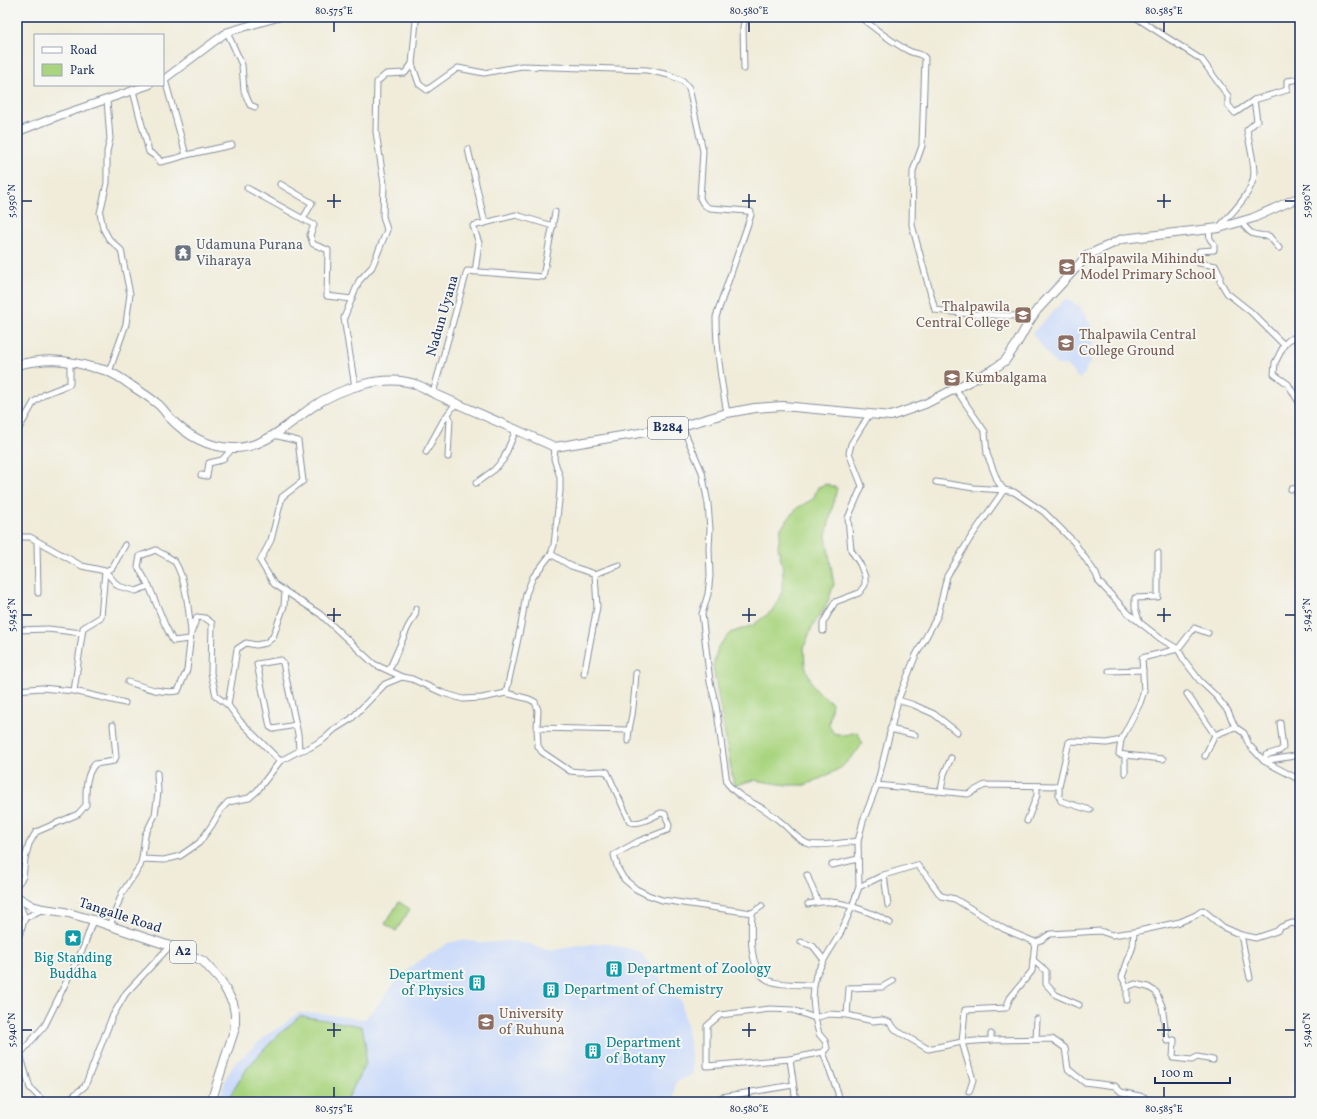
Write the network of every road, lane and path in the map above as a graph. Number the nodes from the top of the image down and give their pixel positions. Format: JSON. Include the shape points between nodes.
{"nodes":[{"id":1,"x":278,"y":17,"type":"edge"},
{"id":2,"x":414,"y":17,"type":"edge"},
{"id":3,"x":745,"y":17,"type":"edge"},
{"id":4,"x":860,"y":17,"type":"edge"},
{"id":5,"x":1135,"y":17,"type":"edge"},
{"id":6,"x":227,"y":32,"type":"junction"},
{"id":7,"x":412,"y":64,"type":"junction"},
{"id":8,"x":744,"y":69,"type":"dead end"},
{"id":9,"x":1300,"y":79,"type":"edge"},
{"id":10,"x":164,"y":80,"type":"edge"},
{"id":11,"x":146,"y":86,"type":"edge"},
{"id":12,"x":133,"y":91,"type":"junction"},
{"id":13,"x":106,"y":100,"type":"junction"},
{"id":14,"x":1254,"y":100,"type":"junction"},
{"id":15,"x":255,"y":106,"type":"dead end"},
{"id":16,"x":17,"y":132,"type":"edge"},
{"id":17,"x":232,"y":145,"type":"dead end"},
{"id":18,"x":468,"y":149,"type":"dead end"},
{"id":19,"x":186,"y":155,"type":"junction"},
{"id":20,"x":280,"y":184,"type":"dead end"},
{"id":21,"x":247,"y":188,"type":"dead end"},
{"id":22,"x":1300,"y":197,"type":"edge"},
{"id":23,"x":556,"y":212,"type":"dead end"},
{"id":24,"x":303,"y":220,"type":"junction"},
{"id":25,"x":1241,"y":221,"type":"junction"},
{"id":26,"x":485,"y":223,"type":"junction"},
{"id":27,"x":553,"y":226,"type":"junction"},
{"id":28,"x":1208,"y":228,"type":"junction"},
{"id":29,"x":1219,"y":228,"type":"junction"},
{"id":30,"x":1279,"y":248,"type":"dead end"},
{"id":31,"x":475,"y":272,"type":"junction"},
{"id":32,"x":352,"y":299,"type":"junction"},
{"id":33,"x":1029,"y":322,"type":"junction"},
{"id":34,"x":1300,"y":338,"type":"edge"},
{"id":35,"x":1284,"y":345,"type":"junction"},
{"id":36,"x":70,"y":361,"type":"junction"},
{"id":37,"x":17,"y":365,"type":"edge"},
{"id":38,"x":109,"y":372,"type":"junction"},
{"id":39,"x":355,"y":387,"type":"junction"},
{"id":40,"x":955,"y":388,"type":"junction"},
{"id":41,"x":433,"y":393,"type":"junction"},
{"id":42,"x":456,"y":403,"type":"junction"},
{"id":43,"x":1300,"y":404,"type":"edge"},
{"id":44,"x":727,"y":413,"type":"junction"},
{"id":45,"x":448,"y":414,"type":"junction"},
{"id":46,"x":869,"y":415,"type":"junction"},
{"id":47,"x":682,"y":426,"type":"junction"},
{"id":48,"x":516,"y":430,"type":"junction"},
{"id":49,"x":17,"y":432,"type":"edge"},
{"id":50,"x":274,"y":435,"type":"junction"},
{"id":51,"x":555,"y":447,"type":"junction"},
{"id":52,"x":233,"y":448,"type":"junction"},
{"id":53,"x":426,"y":452,"type":"dead end"},
{"id":54,"x":448,"y":457,"type":"dead end"},
{"id":55,"x":201,"y":475,"type":"dead end"},
{"id":56,"x":936,"y":482,"type":"dead end"},
{"id":57,"x":476,"y":483,"type":"dead end"},
{"id":58,"x":1300,"y":488,"type":"edge"},
{"id":59,"x":1291,"y":489,"type":"dead end"},
{"id":60,"x":1004,"y":490,"type":"junction"},
{"id":61,"x":17,"y":537,"type":"edge"},
{"id":62,"x":37,"y":542,"type":"junction"},
{"id":63,"x":125,"y":545,"type":"dead end"},
{"id":64,"x":1158,"y":553,"type":"dead end"},
{"id":65,"x":551,"y":554,"type":"junction"},
{"id":66,"x":619,"y":565,"type":"dead end"},
{"id":67,"x":105,"y":571,"type":"junction"},
{"id":68,"x":594,"y":574,"type":"junction"},
{"id":69,"x":149,"y":586,"type":"junction"},
{"id":70,"x":285,"y":591,"type":"junction"},
{"id":71,"x":38,"y":593,"type":"dead end"},
{"id":72,"x":416,"y":608,"type":"dead end"},
{"id":73,"x":1140,"y":622,"type":"junction"},
{"id":74,"x":17,"y":630,"type":"edge"},
{"id":75,"x":823,"y":631,"type":"dead end"},
{"id":76,"x":82,"y":633,"type":"junction"},
{"id":77,"x":1208,"y":633,"type":"dead end"},
{"id":78,"x":190,"y":636,"type":"junction"},
{"id":79,"x":1178,"y":649,"type":"junction"},
{"id":80,"x":389,"y":670,"type":"junction"},
{"id":81,"x":1143,"y":670,"type":"junction"},
{"id":82,"x":1109,"y":671,"type":"dead end"},
{"id":83,"x":636,"y":673,"type":"dead end"},
{"id":84,"x":584,"y":674,"type":"dead end"},
{"id":85,"x":402,"y":677,"type":"junction"},
{"id":86,"x":128,"y":682,"type":"dead end"},
{"id":87,"x":17,"y":690,"type":"edge"},
{"id":88,"x":74,"y":691,"type":"junction"},
{"id":89,"x":506,"y":693,"type":"junction"},
{"id":90,"x":1186,"y":694,"type":"dead end"},
{"id":91,"x":898,"y":700,"type":"junction"},
{"id":92,"x":125,"y":703,"type":"dead end"},
{"id":93,"x":228,"y":705,"type":"junction"},
{"id":94,"x":1280,"y":723,"type":"dead end"},
{"id":95,"x":113,"y":725,"type":"dead end"},
{"id":96,"x":296,"y":725,"type":"junction"},
{"id":97,"x":1235,"y":727,"type":"junction"},
{"id":98,"x":537,"y":728,"type":"junction"},
{"id":99,"x":890,"y":729,"type":"junction"},
{"id":100,"x":628,"y":730,"type":"junction"},
{"id":101,"x":957,"y":732,"type":"dead end"},
{"id":102,"x":915,"y":735,"type":"dead end"},
{"id":103,"x":1215,"y":735,"type":"junction"},
{"id":104,"x":1120,"y":740,"type":"junction"},
{"id":105,"x":628,"y":741,"type":"dead end"},
{"id":106,"x":298,"y":751,"type":"junction"},
{"id":107,"x":1125,"y":755,"type":"junction"},
{"id":108,"x":1300,"y":755,"type":"edge"},
{"id":109,"x":1205,"y":756,"type":"dead end"},
{"id":110,"x":951,"y":758,"type":"dead end"},
{"id":111,"x":1163,"y":759,"type":"dead end"},
{"id":112,"x":280,"y":761,"type":"junction"},
{"id":113,"x":1264,"y":761,"type":"junction"},
{"id":114,"x":157,"y":773,"type":"dead end"},
{"id":115,"x":1125,"y":773,"type":"dead end"},
{"id":116,"x":1300,"y":780,"type":"edge"},
{"id":117,"x":877,"y":785,"type":"junction"},
{"id":118,"x":1037,"y":786,"type":"junction"},
{"id":119,"x":1059,"y":786,"type":"junction"},
{"id":120,"x":941,"y":791,"type":"junction"},
{"id":121,"x":1090,"y":810,"type":"dead end"},
{"id":122,"x":1027,"y":820,"type":"dead end"},
{"id":123,"x":858,"y":841,"type":"junction"},
{"id":124,"x":142,"y":859,"type":"junction"},
{"id":125,"x":858,"y":859,"type":"junction"},
{"id":126,"x":832,"y":865,"type":"dead end"},
{"id":127,"x":807,"y":875,"type":"dead end"},
{"id":128,"x":884,"y":875,"type":"junction"},
{"id":129,"x":17,"y":885,"type":"edge"},
{"id":130,"x":859,"y":887,"type":"junction"},
{"id":131,"x":17,"y":898,"type":"edge"},
{"id":132,"x":818,"y":902,"type":"junction"},
{"id":133,"x":808,"y":904,"type":"dead end"},
{"id":134,"x":888,"y":905,"type":"dead end"},
{"id":135,"x":762,"y":906,"type":"dead end"},
{"id":136,"x":852,"y":907,"type":"junction"},
{"id":137,"x":43,"y":909,"type":"junction"},
{"id":138,"x":752,"y":913,"type":"junction"},
{"id":139,"x":25,"y":918,"type":"junction"},
{"id":140,"x":93,"y":920,"type":"junction"},
{"id":141,"x":890,"y":923,"type":"dead end"},
{"id":142,"x":1300,"y":925,"type":"edge"},
{"id":143,"x":110,"y":926,"type":"junction"},
{"id":144,"x":1134,"y":932,"type":"junction"},
{"id":145,"x":1241,"y":935,"type":"junction"},
{"id":146,"x":17,"y":941,"type":"edge"},
{"id":147,"x":802,"y":942,"type":"dead end"},
{"id":148,"x":1035,"y":942,"type":"junction"},
{"id":149,"x":170,"y":946,"type":"junction"},
{"id":150,"x":824,"y":960,"type":"junction"},
{"id":151,"x":1033,"y":960,"type":"junction"},
{"id":152,"x":1250,"y":978,"type":"dead end"},
{"id":153,"x":893,"y":981,"type":"dead end"},
{"id":154,"x":814,"y":985,"type":"junction"},
{"id":155,"x":1127,"y":987,"type":"junction"},
{"id":156,"x":1127,"y":1000,"type":"dead end"},
{"id":157,"x":1079,"y":1005,"type":"dead end"},
{"id":158,"x":847,"y":1015,"type":"junction"},
{"id":159,"x":815,"y":1018,"type":"junction"},
{"id":160,"x":1037,"y":1019,"type":"dead end"},
{"id":161,"x":991,"y":1034,"type":"dead end"},
{"id":162,"x":1036,"y":1039,"type":"junction"},
{"id":163,"x":990,"y":1040,"type":"junction"},
{"id":164,"x":962,"y":1042,"type":"junction"},
{"id":165,"x":823,"y":1052,"type":"junction"},
{"id":166,"x":790,"y":1059,"type":"junction"},
{"id":167,"x":1212,"y":1060,"type":"dead end"},
{"id":168,"x":794,"y":1085,"type":"junction"},
{"id":169,"x":969,"y":1092,"type":"dead end"},
{"id":170,"x":1144,"y":1097,"type":"dead end"},
{"id":171,"x":44,"y":1102,"type":"edge"},
{"id":172,"x":49,"y":1102,"type":"edge"},
{"id":173,"x":210,"y":1102,"type":"edge"},
{"id":174,"x":716,"y":1102,"type":"edge"},
{"id":175,"x":796,"y":1102,"type":"edge"},
{"id":176,"x":839,"y":1102,"type":"edge"}],
"edges":[{"from":1,"to":6,"type":"main road"},
{"from":2,"to":7,"type":"street","via":[[416,21]]},
{"from":3,"to":8,"type":"street"},
{"from":4,"to":33,"type":"street","via":[[887,38],[925,58],[922,146],[913,171],[912,225],[934,310],[1016,316]]},
{"from":5,"to":14,"type":"street","via":[[1202,60],[1228,96],[1228,105],[1235,113]]},
{"from":6,"to":10,"type":"main road"},
{"from":6,"to":15,"type":"street","via":[[242,65],[244,91],[250,105]]},
{"from":7,"to":32,"type":"street","via":[[405,73],[386,74],[377,82],[376,132],[384,184],[383,216],[387,230],[372,267],[359,281]]},
{"from":7,"to":44,"type":"street","via":[[419,84],[426,90],[458,68],[484,73],[522,66],[647,70],[683,81],[689,88],[703,151],[700,198],[702,203],[710,208],[751,212],[716,317],[720,381]]},
{"from":9,"to":14,"type":"street","via":[[1287,81],[1287,90]]},
{"from":10,"to":19,"type":"street"},
{"from":11,"to":12,"type":"main road"},
{"from":12,"to":13,"type":"main road"},
{"from":12,"to":19,"type":"street","via":[[149,152],[160,162]]},
{"from":13,"to":16,"type":"main road"},
{"from":13,"to":38,"type":"street","via":[[110,139],[107,152],[107,184],[100,213],[103,228],[109,239],[121,250],[130,294],[126,324]]},
{"from":14,"to":29,"type":"street","via":[[1257,121],[1247,130],[1254,174],[1250,188],[1240,204]]},
{"from":17,"to":19,"type":"street"},
{"from":18,"to":26,"type":"street"},
{"from":20,"to":24,"type":"street","via":[[312,202]]},
{"from":21,"to":24,"type":"street"},
{"from":22,"to":25,"type":"main road","number":"B284"},
{"from":23,"to":27,"type":"street"},
{"from":24,"to":32,"type":"street","via":[[314,225],[310,235],[313,244],[328,250],[327,296]]},
{"from":25,"to":29,"type":"main road","number":"B284"},
{"from":25,"to":30,"type":"street","via":[[1247,231],[1253,235],[1269,236]]},
{"from":26,"to":27,"type":"street","via":[[516,215]]},
{"from":26,"to":31,"type":"street","via":[[473,226],[479,242]]},
{"from":27,"to":31,"type":"street","name":"Nadun Uyana","via":[[543,277]]},
{"from":28,"to":29,"type":"main road","number":"B284"},
{"from":28,"to":33,"type":"main road","number":"B284","via":[[1122,239],[1088,255]]},
{"from":28,"to":35,"type":"street","via":[[1214,250],[1199,251],[1199,262],[1216,266],[1227,293],[1251,312]]},
{"from":31,"to":41,"type":"street","name":"Nadun Uyana","via":[[467,272]]},
{"from":32,"to":39,"type":"street","via":[[344,318]]},
{"from":33,"to":40,"type":"main road","number":"B284","via":[[1005,361]]},
{"from":34,"to":35,"type":"street","via":[[1294,337]]},
{"from":35,"to":43,"type":"street","via":[[1275,362],[1274,374],[1288,384]]},
{"from":36,"to":37,"type":"main road","via":[[51,360]]},
{"from":36,"to":38,"type":"main road"},
{"from":36,"to":49,"type":"street","via":[[70,384],[45,394],[34,402]]},
{"from":38,"to":52,"type":"main road","via":[[146,395],[188,434],[211,445]]},
{"from":39,"to":41,"type":"main road","via":[[383,381],[401,381]]},
{"from":39,"to":50,"type":"main road","via":[[313,406]]},
{"from":40,"to":46,"type":"main road","number":"B284","via":[[925,404],[891,416]]},
{"from":40,"to":60,"type":"street","via":[[984,432],[987,454],[998,482]]},
{"from":41,"to":42,"type":"main road"},
{"from":42,"to":45,"type":"street"},
{"from":42,"to":48,"type":"main road"},
{"from":44,"to":46,"type":"main road","number":"B284","via":[[782,406]]},
{"from":44,"to":47,"type":"main road","number":"B284"},
{"from":45,"to":53,"type":"street"},
{"from":45,"to":54,"type":"street"},
{"from":46,"to":75,"type":"street","via":[[851,444],[849,454],[862,486],[848,518],[851,550],[860,564],[865,585],[859,593],[835,602],[824,623]]},
{"from":47,"to":51,"type":"main road","number":"B284"},
{"from":47,"to":123,"type":"street","via":[[702,472],[708,504],[710,576],[702,614],[710,682],[716,704],[727,783],[733,791],[783,823],[801,841],[818,845]]},
{"from":48,"to":51,"type":"main road"},
{"from":48,"to":57,"type":"street","via":[[503,460]]},
{"from":50,"to":52,"type":"main road","via":[[252,446]]},
{"from":50,"to":70,"type":"street","via":[[298,441],[303,481],[282,497],[271,540],[260,561],[274,584]]},
{"from":51,"to":65,"type":"street","via":[[554,459],[560,477],[560,490]]},
{"from":52,"to":55,"type":"street","via":[[222,460],[210,463],[207,476]]},
{"from":56,"to":60,"type":"street"},
{"from":58,"to":59,"type":"street"},
{"from":60,"to":73,"type":"street","via":[[1014,492],[1044,512],[1074,542],[1099,582]]},
{"from":60,"to":91,"type":"street","via":[[947,576],[938,615],[915,657]]},
{"from":61,"to":62,"type":"street","via":[[30,537]]},
{"from":62,"to":67,"type":"street","via":[[82,566]]},
{"from":62,"to":71,"type":"street"},
{"from":63,"to":67,"type":"street","via":[[112,568]]},
{"from":64,"to":73,"type":"street","via":[[1158,597],[1136,598],[1135,608]]},
{"from":65,"to":68,"type":"street","via":[[571,566]]},
{"from":65,"to":89,"type":"street","via":[[533,577],[526,594]]},
{"from":66,"to":68,"type":"street"},
{"from":67,"to":69,"type":"street","via":[[118,586],[136,591]]},
{"from":67,"to":76,"type":"street","via":[[101,617],[83,628]]},
{"from":68,"to":84,"type":"street","via":[[597,607]]},
{"from":69,"to":78,"type":"street","via":[[174,641]]},
{"from":69,"to":78,"type":"street","via":[[138,567],[140,556],[156,550],[174,561],[183,583],[189,608]]},
{"from":70,"to":80,"type":"street","via":[[320,614],[374,664]]},
{"from":70,"to":93,"type":"street","via":[[284,606],[273,637],[266,643],[256,645],[246,642],[238,649]]},
{"from":72,"to":80,"type":"street"},
{"from":73,"to":79,"type":"street","via":[[1161,640]]},
{"from":74,"to":76,"type":"street","via":[[48,629]]},
{"from":76,"to":88,"type":"street"},
{"from":77,"to":79,"type":"street","via":[[1194,628]]},
{"from":78,"to":86,"type":"street","via":[[187,670],[178,690],[154,690]]},
{"from":78,"to":93,"type":"street","via":[[197,617],[205,618],[212,623],[211,673],[216,696]]},
{"from":79,"to":81,"type":"street","via":[[1142,658]]},
{"from":79,"to":97,"type":"street","via":[[1200,681],[1228,711]]},
{"from":80,"to":85,"type":"street"},
{"from":81,"to":82,"type":"street"},
{"from":81,"to":104,"type":"street","via":[[1144,691]]},
{"from":83,"to":100,"type":"street","via":[[634,702]]},
{"from":85,"to":89,"type":"street","via":[[463,699]]},
{"from":85,"to":106,"type":"street","via":[[385,684],[351,719],[324,739]]},
{"from":87,"to":88,"type":"street","via":[[41,688]]},
{"from":88,"to":92,"type":"street"},
{"from":89,"to":98,"type":"street","via":[[535,702],[538,710]]},
{"from":90,"to":103,"type":"street"},
{"from":91,"to":99,"type":"street"},
{"from":91,"to":101,"type":"street","via":[[914,704],[934,714]]},
{"from":93,"to":112,"type":"street","via":[[240,721]]},
{"from":94,"to":113,"type":"street","via":[[1282,748],[1279,752],[1266,755]]},
{"from":95,"to":129,"type":"street","via":[[116,757],[114,761],[95,764],[91,769],[86,782],[86,805],[78,814],[36,832],[28,844],[23,877]]},
{"from":96,"to":96,"type":"street","via":[[273,729],[270,727],[257,664],[281,660],[283,663]]},
{"from":96,"to":106,"type":"street"},
{"from":97,"to":103,"type":"street"},
{"from":97,"to":113,"type":"street","via":[[1244,733],[1249,745]]},
{"from":98,"to":100,"type":"street"},
{"from":98,"to":138,"type":"street","via":[[538,746],[562,767],[570,771],[607,772],[630,822],[640,822],[665,814],[669,824],[668,830],[639,841],[614,855],[624,879],[636,889],[662,900]]},
{"from":99,"to":102,"type":"street"},
{"from":99,"to":117,"type":"street"},
{"from":100,"to":105,"type":"street"},
{"from":103,"to":109,"type":"street"},
{"from":104,"to":107,"type":"street","via":[[1119,754]]},
{"from":104,"to":119,"type":"street","via":[[1107,743],[1069,742]]},
{"from":106,"to":112,"type":"street"},
{"from":107,"to":111,"type":"street"},
{"from":107,"to":115,"type":"street"},
{"from":108,"to":113,"type":"street"},
{"from":110,"to":120,"type":"street","via":[[944,774]]},
{"from":112,"to":124,"type":"street","via":[[250,798],[228,802],[199,843],[180,856],[164,860]]},
{"from":113,"to":116,"type":"street"},
{"from":114,"to":124,"type":"street","via":[[155,815],[145,835]]},
{"from":117,"to":120,"type":"street"},
{"from":117,"to":123,"type":"street"},
{"from":118,"to":119,"type":"street"},
{"from":118,"to":120,"type":"street","via":[[984,785],[968,794]]},
{"from":118,"to":122,"type":"street","via":[[1037,795]]},
{"from":119,"to":121,"type":"street","via":[[1061,801]]},
{"from":123,"to":125,"type":"street"},
{"from":124,"to":143,"type":"street","via":[[122,893]]},
{"from":125,"to":126,"type":"street"},
{"from":125,"to":130,"type":"street"},
{"from":127,"to":132,"type":"street"},
{"from":128,"to":130,"type":"street"},
{"from":128,"to":134,"type":"street"},
{"from":128,"to":148,"type":"street","via":[[917,865],[941,896],[955,899],[1004,929]]},
{"from":130,"to":136,"type":"street"},
{"from":131,"to":137,"type":"main road","name":"Tangalle Road","number":"A2"},
{"from":131,"to":139,"type":"street"},
{"from":132,"to":133,"type":"street"},
{"from":132,"to":136,"type":"street"},
{"from":135,"to":138,"type":"street"},
{"from":136,"to":141,"type":"street","via":[[882,917]]},
{"from":136,"to":150,"type":"street"},
{"from":137,"to":139,"type":"street"},
{"from":137,"to":140,"type":"main road","name":"Tangalle Road","number":"A2"},
{"from":138,"to":154,"type":"street","via":[[751,945],[760,973],[767,980]]},
{"from":139,"to":146,"type":"street"},
{"from":140,"to":143,"type":"main road","name":"Tangalle Road","number":"A2"},
{"from":140,"to":171,"type":"street","via":[[84,946],[45,1025],[20,1054],[30,1088]]},
{"from":142,"to":145,"type":"street","via":[[1292,923],[1256,938]]},
{"from":143,"to":149,"type":"main road","name":"Tangalle Road","number":"A2"},
{"from":144,"to":145,"type":"street","via":[[1180,922],[1202,910],[1223,927]]},
{"from":144,"to":148,"type":"street","via":[[1112,935],[1100,931],[1050,934]]},
{"from":144,"to":155,"type":"street","via":[[1133,946],[1122,977]]},
{"from":145,"to":152,"type":"street"},
{"from":147,"to":150,"type":"street","via":[[813,946]]},
{"from":148,"to":151,"type":"street"},
{"from":149,"to":172,"type":"street","via":[[126,993],[112,1017],[85,1086],[68,1101]]},
{"from":149,"to":173,"type":"main road","name":"Tangalle Road","number":"A2","via":[[203,961],[221,981],[233,1003],[234,1028]]},
{"from":150,"to":154,"type":"street"},
{"from":151,"to":157,"type":"street","via":[[1046,971],[1046,984],[1056,995]]},
{"from":151,"to":164,"type":"street","via":[[1032,971],[1010,998],[1006,1008],[965,1010]]},
{"from":153,"to":158,"type":"street","via":[[882,986],[849,988]]},
{"from":154,"to":159,"type":"street"},
{"from":155,"to":156,"type":"street"},
{"from":155,"to":167,"type":"street","via":[[1134,984],[1156,992],[1162,1006],[1167,1041],[1174,1040],[1173,1058]]},
{"from":158,"to":159,"type":"street","via":[[828,1014]]},
{"from":158,"to":164,"type":"street","via":[[889,1022],[897,1031],[928,1049]]},
{"from":159,"to":165,"type":"street","via":[[819,1034],[827,1048]]},
{"from":159,"to":166,"type":"street","via":[[793,1010],[770,1009],[720,1015],[707,1026],[707,1066]]},
{"from":160,"to":162,"type":"street"},
{"from":161,"to":163,"type":"street"},
{"from":162,"to":163,"type":"street"},
{"from":162,"to":170,"type":"street","via":[[1052,1039],[1065,1048],[1068,1069],[1084,1082],[1115,1086],[1122,1092]]},
{"from":163,"to":164,"type":"street"},
{"from":164,"to":169,"type":"street","via":[[973,1080]]},
{"from":165,"to":166,"type":"street"},
{"from":165,"to":176,"type":"street"},
{"from":166,"to":168,"type":"street"},
{"from":168,"to":174,"type":"street","via":[[722,1098]]},
{"from":168,"to":175,"type":"street"}]}
